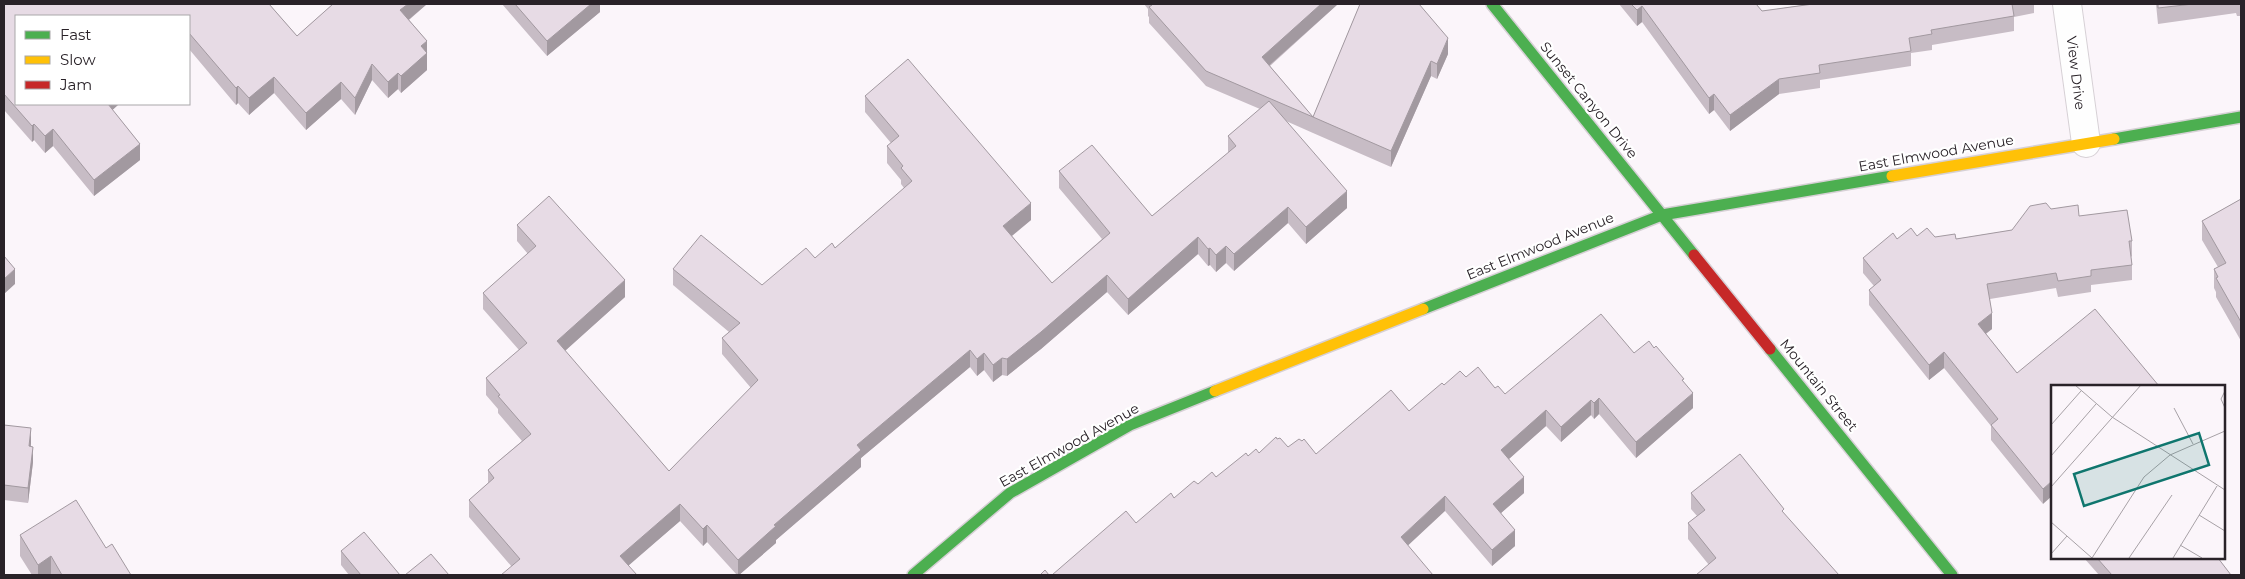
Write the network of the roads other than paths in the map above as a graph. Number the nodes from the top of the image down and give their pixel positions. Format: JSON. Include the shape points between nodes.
{"nodes":[{"id":1,"x":1492,"y":4,"type":"edge"},
{"id":2,"x":2067,"y":4,"type":"edge"},
{"id":3,"x":2241,"y":117,"type":"edge"},
{"id":4,"x":2086,"y":143,"type":"junction"},
{"id":5,"x":1662,"y":214,"type":"junction"},
{"id":6,"x":913,"y":575,"type":"edge"},
{"id":7,"x":1952,"y":575,"type":"edge"}],
"edges":[{"from":1,"to":5,"type":"street","name":"Sunset Canyon Drive"},
{"from":2,"to":4,"type":"street","name":"View Drive"},
{"from":3,"to":4,"type":"street","name":"East Elmwood Avenue"},
{"from":4,"to":5,"type":"street","name":"East Elmwood Avenue"},
{"from":5,"to":6,"type":"street","name":"East Elmwood Avenue","via":[[1130,425],[1010,493]]},
{"from":5,"to":7,"type":"street","name":"Mountain Street"}]}
